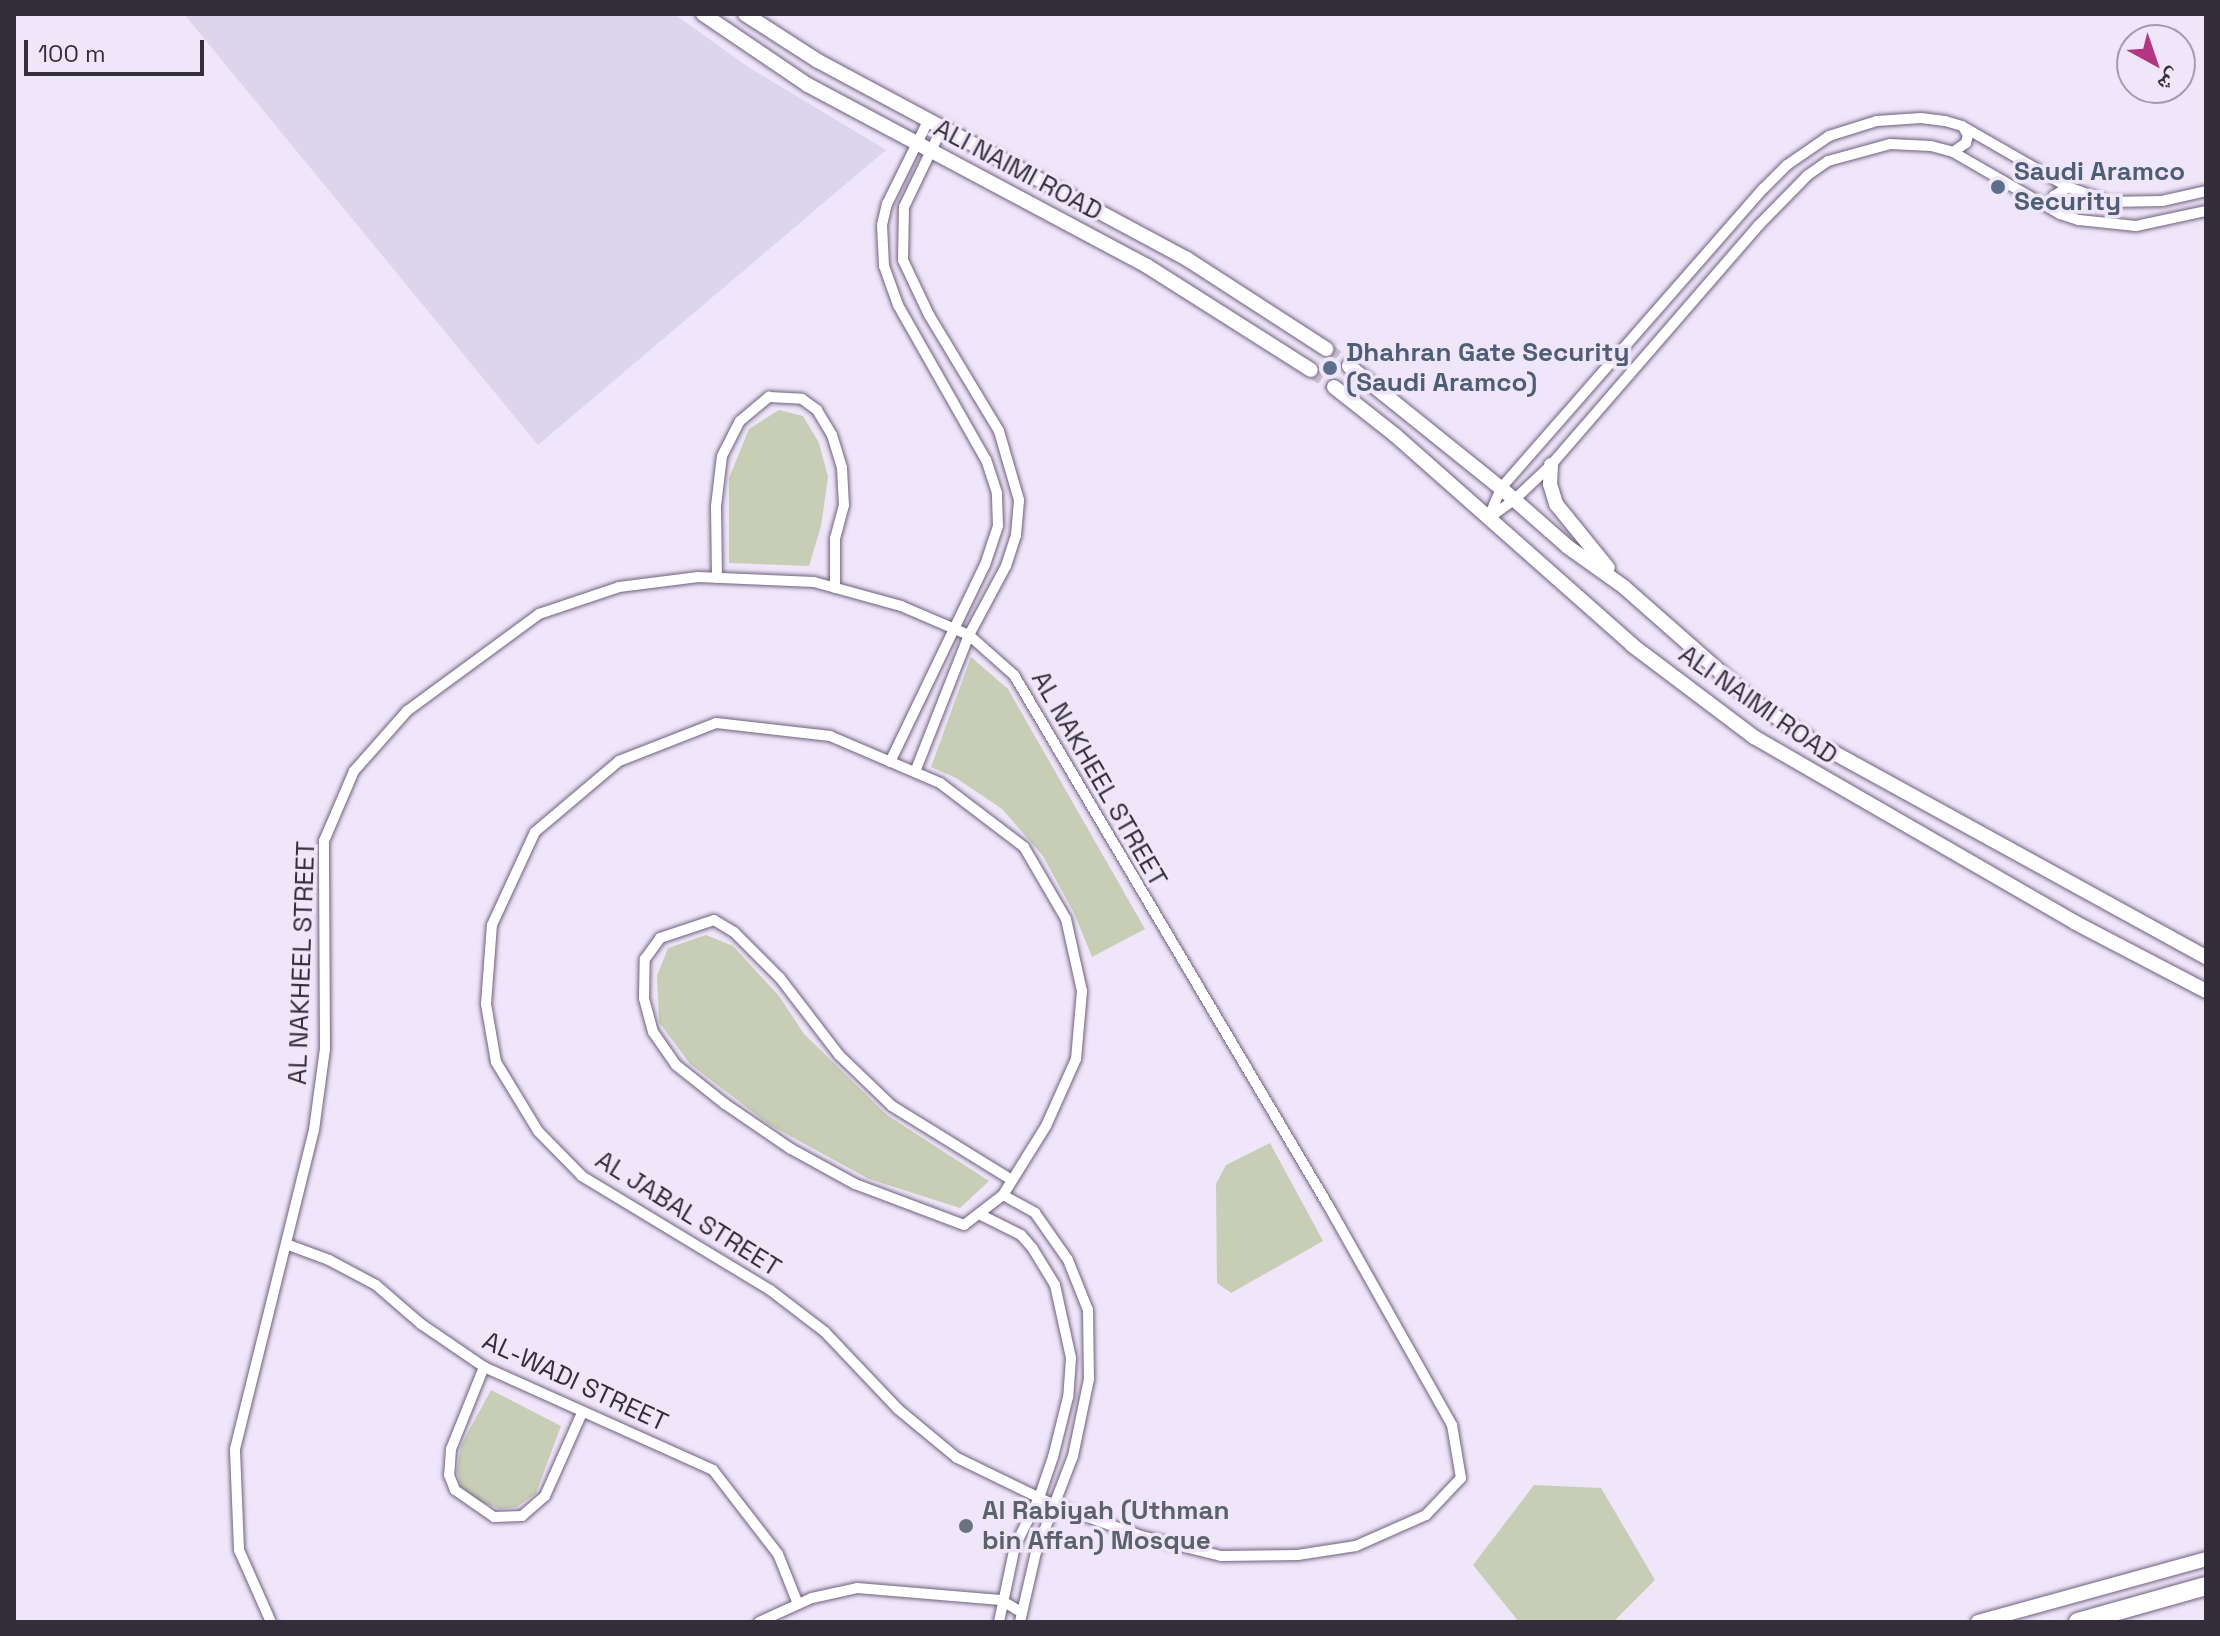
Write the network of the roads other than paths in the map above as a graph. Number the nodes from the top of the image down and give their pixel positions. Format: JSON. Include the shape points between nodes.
{"nodes":[{"id":1,"x":703,"y":14,"type":"edge"},
{"id":2,"x":745,"y":14,"type":"edge"},
{"id":3,"x":935,"y":124,"type":"junction"},
{"id":4,"x":1962,"y":126,"type":"junction"},
{"id":5,"x":916,"y":143,"type":"junction"},
{"id":6,"x":933,"y":152,"type":"junction"},
{"id":7,"x":1953,"y":152,"type":"junction"},
{"id":8,"x":2068,"y":187,"type":"junction"},
{"id":9,"x":2206,"y":191,"type":"edge"},
{"id":10,"x":2206,"y":211,"type":"edge"},
{"id":11,"x":2060,"y":214,"type":"junction"},
{"id":12,"x":1296,"y":329,"type":"junction"},
{"id":13,"x":1326,"y":349,"type":"tunnel mouth"},
{"id":14,"x":1283,"y":351,"type":"junction"},
{"id":15,"x":1349,"y":366,"type":"tunnel mouth"},
{"id":16,"x":1311,"y":370,"type":"tunnel mouth"},
{"id":17,"x":1365,"y":379,"type":"junction"},
{"id":18,"x":1334,"y":387,"type":"tunnel mouth"},
{"id":19,"x":1350,"y":399,"type":"junction"},
{"id":20,"x":1551,"y":465,"type":"junction"},
{"id":21,"x":1501,"y":488,"type":"junction"},
{"id":22,"x":1514,"y":500,"type":"junction"},
{"id":23,"x":1488,"y":519,"type":"junction"},
{"id":24,"x":717,"y":578,"type":"junction"},
{"id":25,"x":1624,"y":587,"type":"junction"},
{"id":26,"x":835,"y":588,"type":"junction"},
{"id":27,"x":952,"y":627,"type":"junction"},
{"id":28,"x":969,"y":635,"type":"junction"},
{"id":29,"x":1807,"y":737,"type":"tunnel mouth"},
{"id":30,"x":1829,"y":750,"type":"tunnel mouth"},
{"id":31,"x":890,"y":762,"type":"junction"},
{"id":32,"x":915,"y":772,"type":"junction"},
{"id":33,"x":2206,"y":957,"type":"edge"},
{"id":34,"x":2206,"y":991,"type":"edge"},
{"id":35,"x":1012,"y":1180,"type":"junction"},
{"id":36,"x":1003,"y":1195,"type":"junction"},
{"id":37,"x":979,"y":1214,"type":"junction"},
{"id":38,"x":286,"y":1244,"type":"junction"},
{"id":39,"x":484,"y":1367,"type":"junction"},
{"id":40,"x":582,"y":1413,"type":"junction"},
{"id":41,"x":1039,"y":1498,"type":"junction"},
{"id":42,"x":1054,"y":1505,"type":"junction"},
{"id":43,"x":2206,"y":1559,"type":"edge"},
{"id":44,"x":2206,"y":1584,"type":"edge"},
{"id":45,"x":1001,"y":1600,"type":"junction"},
{"id":46,"x":798,"y":1604,"type":"junction"},
{"id":47,"x":1020,"y":1617,"type":"edge"},
{"id":48,"x":271,"y":1622,"type":"edge"},
{"id":49,"x":759,"y":1622,"type":"edge"},
{"id":50,"x":999,"y":1622,"type":"edge"},
{"id":51,"x":1978,"y":1622,"type":"edge"},
{"id":52,"x":2078,"y":1622,"type":"edge"}],
"edges":[{"from":1,"to":5,"type":"main road","name":"ALI NAIMI ROAD","via":[[808,85]]},
{"from":2,"to":3,"type":"main road","name":"ALI NAIMI ROAD","via":[[818,61]]},
{"from":3,"to":5,"type":"street"},
{"from":3,"to":6,"type":"street"},
{"from":3,"to":12,"type":"main road","name":"ALI NAIMI ROAD","via":[[1187,259]]},
{"from":4,"to":7,"type":"street","via":[[1966,143]]},
{"from":4,"to":8,"type":"street"},
{"from":4,"to":21,"type":"street","via":[[1921,118],[1877,121],[1829,136],[1787,165]]},
{"from":5,"to":6,"type":"main road","name":"ALI NAIMI ROAD"},
{"from":5,"to":27,"type":"street","via":[[887,204],[884,266],[898,305],[986,460],[997,493],[998,526],[985,565]]},
{"from":6,"to":14,"type":"main road","name":"ALI NAIMI ROAD","via":[[1147,266]]},
{"from":6,"to":28,"type":"street","via":[[904,207],[903,260],[929,315],[999,431],[1019,500],[1006,566]]},
{"from":7,"to":11,"type":"street"},
{"from":7,"to":20,"type":"street","via":[[1890,144],[1847,154],[1808,175]]},
{"from":8,"to":9,"type":"street","via":[[2128,203]]},
{"from":8,"to":11,"type":"street","via":[[2054,196]]},
{"from":10,"to":11,"type":"street","via":[[2136,226]]},
{"from":12,"to":13,"type":"main road","name":"ALI NAIMI ROAD"},
{"from":12,"to":14,"type":"main road","via":[[1300,347]]},
{"from":14,"to":16,"type":"main road","name":"ALI NAIMI ROAD"},
{"from":15,"to":17,"type":"main road","name":"ALI NAIMI ROAD"},
{"from":17,"to":19,"type":"main road","via":[[1347,382]]},
{"from":17,"to":21,"type":"main road","name":"ALI NAIMI ROAD"},
{"from":18,"to":19,"type":"main road","name":"ALI NAIMI ROAD"},
{"from":19,"to":23,"type":"main road","name":"ALI NAIMI ROAD"},
{"from":20,"to":22,"type":"street"},
{"from":20,"to":25,"type":"main road","via":[[1552,494],[1565,519]]},
{"from":21,"to":22,"type":"main road","name":"ALI NAIMI ROAD"},
{"from":21,"to":23,"type":"street"},
{"from":22,"to":23,"type":"street"},
{"from":22,"to":25,"type":"main road","name":"ALI NAIMI ROAD"},
{"from":23,"to":34,"type":"main road","name":"ALI NAIMI ROAD","via":[[1632,645],[1754,737],[2074,922]]},
{"from":24,"to":26,"type":"street","name":"AL NAKHEEL STREET","via":[[814,582]]},
{"from":24,"to":26,"type":"street","via":[[722,456],[740,421],[769,397],[791,398],[817,410],[842,468],[844,505],[835,538]]},
{"from":24,"to":38,"type":"street","name":"AL NAKHEEL STREET","via":[[619,587],[539,614],[407,711],[354,771],[324,841],[325,1049],[314,1130]]},
{"from":25,"to":29,"type":"main road","name":"ALI NAIMI ROAD","via":[[1758,705]]},
{"from":26,"to":27,"type":"street","name":"AL NAKHEEL STREET"},
{"from":27,"to":28,"type":"street","name":"AL NAKHEEL STREET"},
{"from":27,"to":31,"type":"street"},
{"from":28,"to":32,"type":"street"},
{"from":28,"to":42,"type":"street","name":"AL NAKHEEL STREET","via":[[1014,675],[1328,1205],[1452,1425],[1461,1478],[1426,1515],[1356,1546],[1298,1555],[1221,1556],[1141,1536]]},
{"from":30,"to":33,"type":"main road","name":"ALI NAIMI ROAD"},
{"from":31,"to":32,"type":"street","name":"AL JABAL STREET"},
{"from":31,"to":41,"type":"street","name":"AL JABAL STREET","via":[[830,736],[716,723],[619,761],[535,832],[492,925],[486,1004],[496,1062],[538,1131],[582,1176],[770,1290],[825,1332],[898,1409],[957,1458]]},
{"from":32,"to":35,"type":"street","name":"AL JABAL STREET","via":[[940,783],[1024,847],[1066,919],[1082,991],[1076,1059],[1046,1126]]},
{"from":35,"to":36,"type":"street","name":"AL JABAL STREET"},
{"from":35,"to":37,"type":"street","via":[[892,1106],[839,1055],[780,978],[734,932],[714,920],[660,938],[645,959],[644,998],[653,1032],[676,1065],[791,1149],[855,1184],[964,1225]]},
{"from":36,"to":37,"type":"street"},
{"from":36,"to":42,"type":"street","via":[[1035,1213],[1068,1260],[1088,1310],[1089,1379],[1073,1456]]},
{"from":37,"to":41,"type":"street","via":[[1021,1235],[1033,1249],[1055,1285],[1066,1322],[1071,1358],[1068,1397]]},
{"from":38,"to":39,"type":"street","name":"AL-WADI STREET","via":[[376,1285]]},
{"from":38,"to":48,"type":"street","name":"AL NAKHEEL STREET","via":[[235,1449],[239,1550]]},
{"from":39,"to":40,"type":"street","name":"AL-WADI STREET"},
{"from":39,"to":40,"type":"street","via":[[451,1449],[449,1475],[455,1490],[494,1517],[522,1516],[545,1496]]},
{"from":40,"to":46,"type":"street","name":"AL-WADI STREET","via":[[713,1470],[778,1554]]},
{"from":41,"to":42,"type":"street","name":"AL JABAL STREET"},
{"from":41,"to":45,"type":"street","via":[[1015,1546]]},
{"from":42,"to":47,"type":"street"},
{"from":43,"to":51,"type":"main road"},
{"from":44,"to":52,"type":"highway"},
{"from":45,"to":46,"type":"street","via":[[857,1588]]},
{"from":45,"to":47,"type":"street"},
{"from":45,"to":50,"type":"street"},
{"from":46,"to":49,"type":"street"}]}
